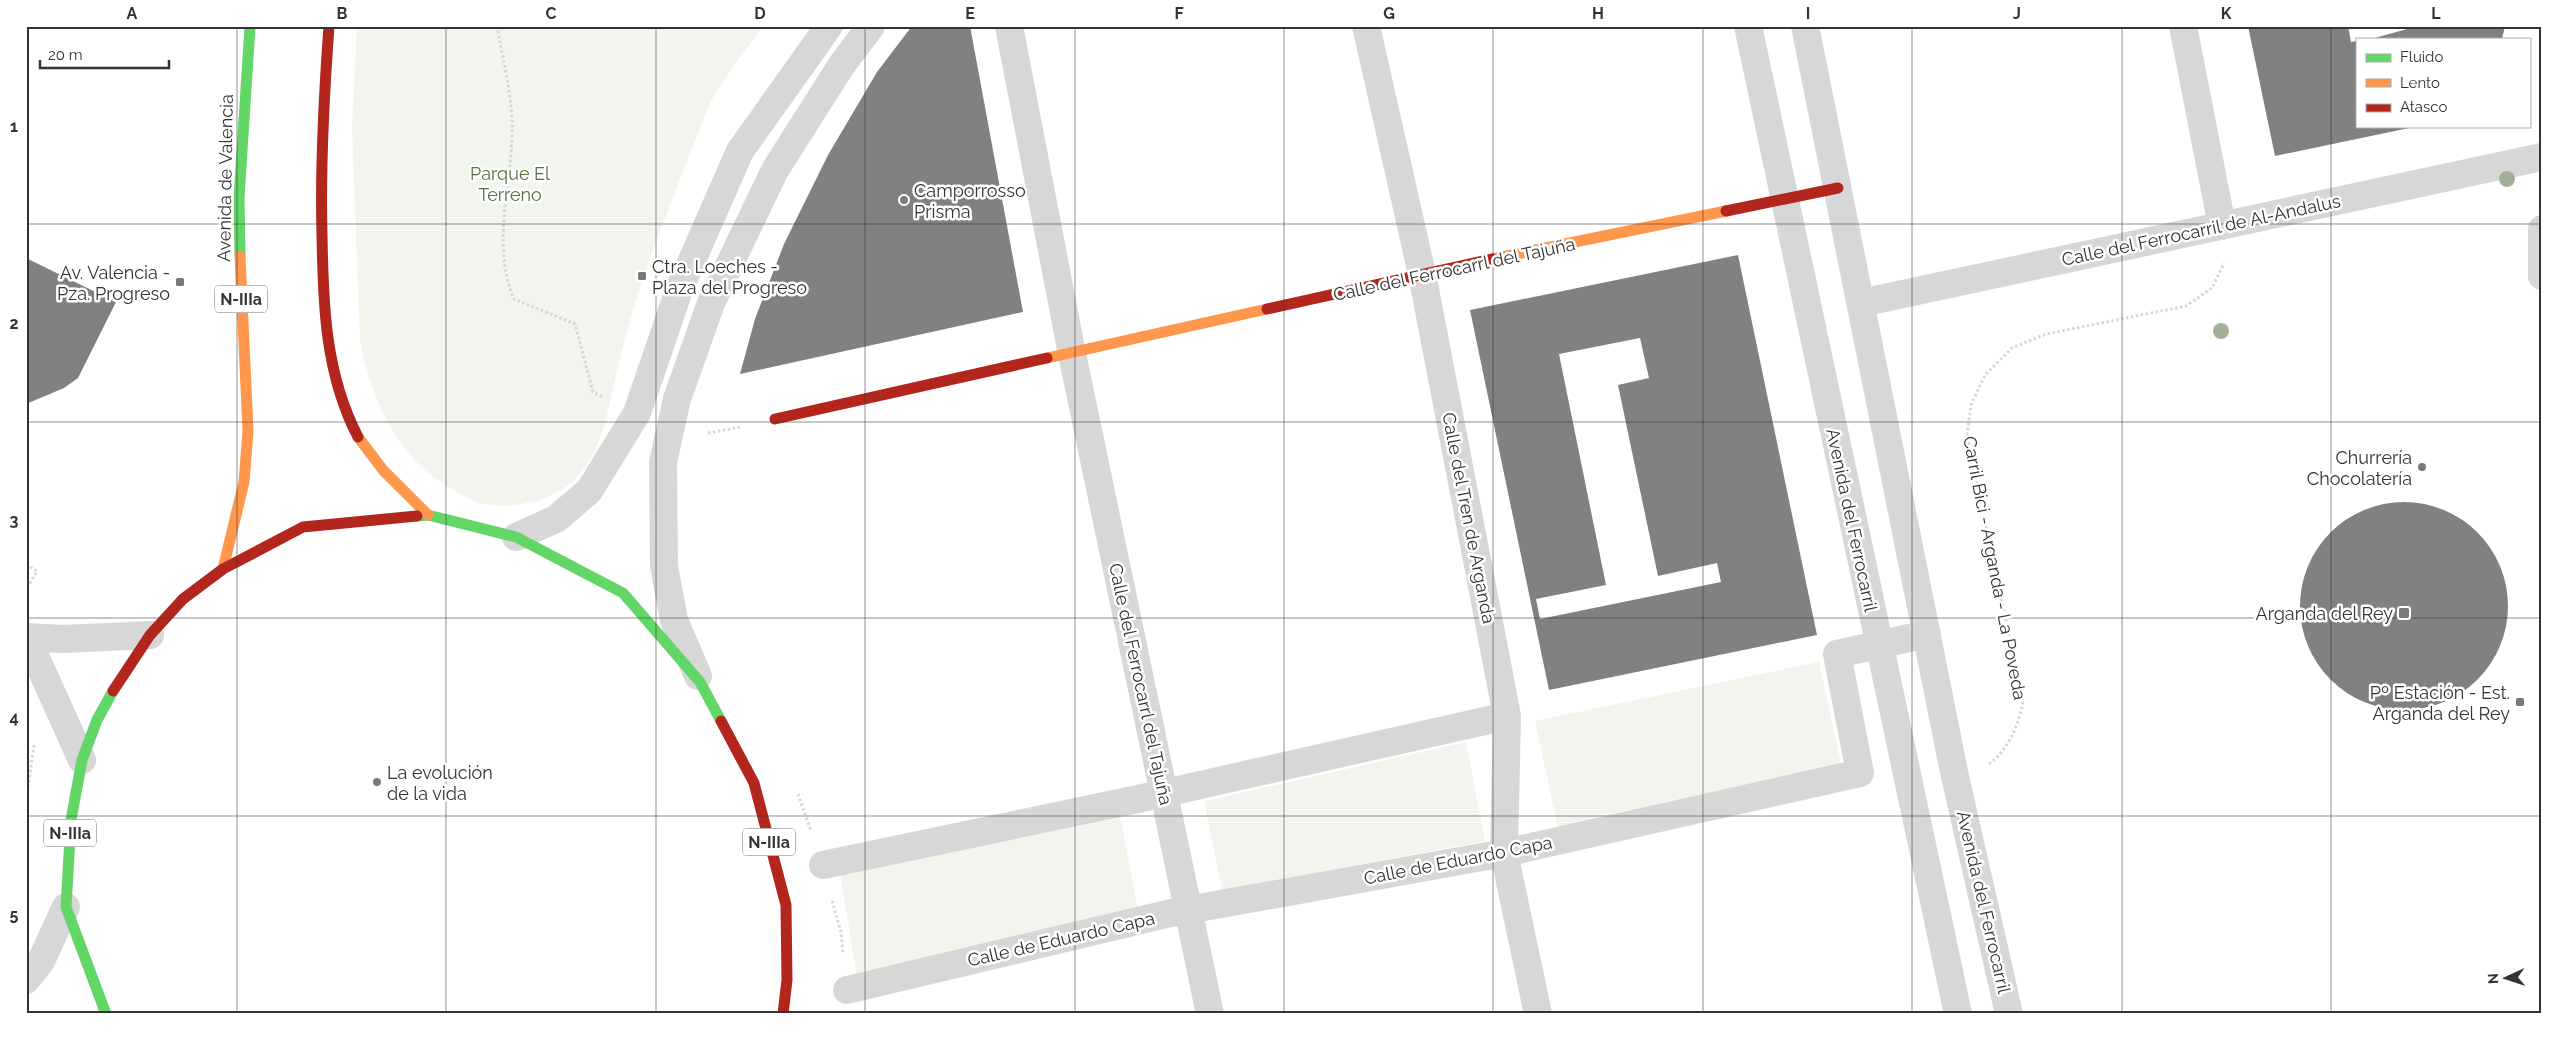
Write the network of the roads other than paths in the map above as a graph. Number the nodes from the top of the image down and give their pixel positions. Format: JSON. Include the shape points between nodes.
{"nodes":[{"id":1,"x":250,"y":26,"type":"edge"},
{"id":2,"x":329,"y":26,"type":"edge"},
{"id":3,"x":829,"y":26,"type":"edge"},
{"id":4,"x":871,"y":26,"type":"edge"},
{"id":5,"x":1009,"y":26,"type":"edge"},
{"id":6,"x":1366,"y":26,"type":"edge"},
{"id":7,"x":1748,"y":26,"type":"edge"},
{"id":8,"x":1806,"y":26,"type":"edge"},
{"id":9,"x":2183,"y":26,"type":"edge"},
{"id":10,"x":2542,"y":157,"type":"edge"},
{"id":11,"x":1838,"y":188,"type":"junction"},
{"id":12,"x":1784,"y":200,"type":"junction"},
{"id":13,"x":2222,"y":226,"type":"junction"},
{"id":14,"x":2542,"y":229,"type":"edge"},
{"id":15,"x":1422,"y":274,"type":"junction"},
{"id":16,"x":2542,"y":276,"type":"edge"},
{"id":17,"x":1861,"y":303,"type":"junction"},
{"id":18,"x":1064,"y":355,"type":"junction"},
{"id":19,"x":775,"y":420,"type":"road end"},
{"id":20,"x":428,"y":516,"type":"junction"},
{"id":21,"x":516,"y":537,"type":"junction"},
{"id":22,"x":223,"y":569,"type":"junction"},
{"id":23,"x":1927,"y":634,"type":"junction"},
{"id":24,"x":150,"y":635,"type":"junction"},
{"id":25,"x":27,"y":637,"type":"edge"},
{"id":26,"x":1879,"y":644,"type":"junction"},
{"id":27,"x":700,"y":682,"type":"junction"},
{"id":28,"x":1508,"y":716,"type":"junction"},
{"id":29,"x":82,"y":760,"type":"junction"},
{"id":30,"x":1164,"y":793,"type":"junction"},
{"id":31,"x":1504,"y":853,"type":"junction"},
{"id":32,"x":823,"y":865,"type":"road end"},
{"id":33,"x":66,"y":907,"type":"junction"},
{"id":34,"x":1188,"y":909,"type":"junction"},
{"id":35,"x":26,"y":980,"type":"edge"},
{"id":36,"x":847,"y":990,"type":"road end"},
{"id":37,"x":106,"y":1014,"type":"edge"},
{"id":38,"x":782,"y":1014,"type":"edge"},
{"id":39,"x":1210,"y":1014,"type":"edge"},
{"id":40,"x":1538,"y":1014,"type":"edge"},
{"id":41,"x":1958,"y":1014,"type":"edge"},
{"id":42,"x":2009,"y":1014,"type":"edge"}],
"edges":[{"from":1,"to":22,"type":"main road","name":"Avenida de Valencia","number":"N-IIIa","via":[[239,198],[248,431],[244,482]]},
{"from":2,"to":20,"type":"main road","via":[[321,205],[323,292],[332,367],[343,405],[360,440],[386,474]]},
{"from":3,"to":21,"type":"street","via":[[740,151],[680,290],[637,413],[589,491],[556,519]]},
{"from":4,"to":27,"type":"street","via":[[841,66],[775,170],[711,303],[677,399],[663,462],[664,566],[674,620]]},
{"from":5,"to":18,"type":"street"},
{"from":6,"to":15,"type":"street","name":"Calle del Tren de Arganda"},
{"from":7,"to":12,"type":"street","name":"Avenida del Ferrocarril"},
{"from":8,"to":11,"type":"street","name":"Avenida del Ferrocarril"},
{"from":9,"to":13,"type":"street"},
{"from":10,"to":13,"type":"street","name":"Calle del Ferrocarril de Al-Andalus"},
{"from":11,"to":12,"type":"main road","name":"Calle del Ferrocarrl del Tajuña"},
{"from":11,"to":17,"type":"street","name":"Avenida del Ferrocarril"},
{"from":12,"to":15,"type":"main road","name":"Calle del Ferrocarrl del Tajuña"},
{"from":12,"to":26,"type":"street","name":"Avenida del Ferrocarril"},
{"from":13,"to":17,"type":"street","name":"Calle del Ferrocarril de Al-Andalus"},
{"from":14,"to":16,"type":"street"},
{"from":15,"to":18,"type":"main road","name":"Calle del Ferrocarrl del Tajuña"},
{"from":15,"to":28,"type":"street","name":"Calle del Tren de Arganda"},
{"from":17,"to":23,"type":"street","name":"Avenida del Ferrocarril"},
{"from":18,"to":19,"type":"main road"},
{"from":18,"to":30,"type":"street","name":"Calle del Ferrocarrl del Tajuña"},
{"from":20,"to":21,"type":"main road","number":"N-IIIa"},
{"from":20,"to":22,"type":"main road","number":"N-IIIa","via":[[303,528]]},
{"from":21,"to":27,"type":"main road","number":"N-IIIa","via":[[623,593]]},
{"from":22,"to":24,"type":"main road","number":"N-IIIa","via":[[183,600]]},
{"from":23,"to":26,"type":"street","name":"Calle de Eduardo Capa"},
{"from":23,"to":42,"type":"street","name":"Avenida del Ferrocarril","via":[[1954,772]]},
{"from":24,"to":25,"type":"street","via":[[71,639]]},
{"from":24,"to":29,"type":"main road","number":"N-IIIa","via":[[97,720]]},
{"from":25,"to":29,"type":"street"},
{"from":26,"to":31,"type":"street","name":"Calle de Eduardo Capa","via":[[1837,654],[1860,773]]},
{"from":26,"to":41,"type":"street","name":"Avenida del Ferrocarril"},
{"from":27,"to":38,"type":"main road","number":"N-IIIa","via":[[754,783],[786,905],[787,980]]},
{"from":28,"to":30,"type":"street"},
{"from":28,"to":31,"type":"street","name":"Calle del Tren de Arganda"},
{"from":29,"to":33,"type":"main road","number":"N-IIIa","via":[[71,820]]},
{"from":30,"to":32,"type":"street"},
{"from":30,"to":34,"type":"street","name":"Calle del Ferrocarrl del Tajuña"},
{"from":31,"to":34,"type":"street","name":"Calle de Eduardo Capa"},
{"from":31,"to":40,"type":"street","name":"Calle del Tren de Arganda"},
{"from":33,"to":35,"type":"street","via":[[41,961]]},
{"from":33,"to":37,"type":"main road","number":"N-IIIa"},
{"from":34,"to":36,"type":"street","name":"Calle de Eduardo Capa"},
{"from":34,"to":39,"type":"street","name":"Calle del Ferrocarrl del Tajuña"}]}
